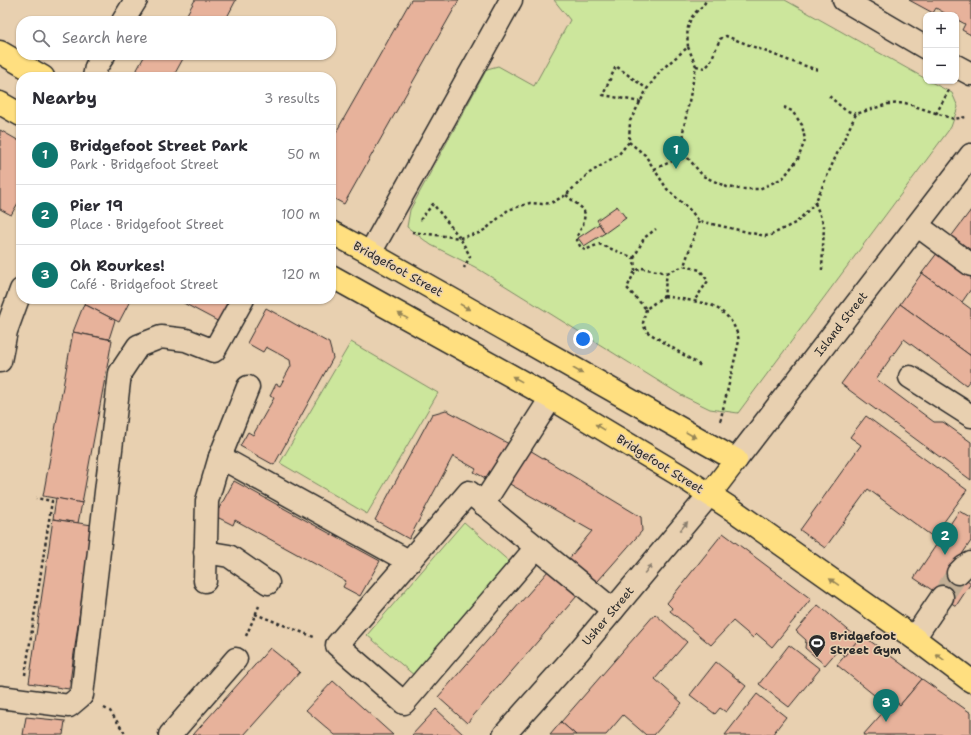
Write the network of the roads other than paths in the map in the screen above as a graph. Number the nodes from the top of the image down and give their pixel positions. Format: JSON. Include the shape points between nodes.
{"nodes":[{"id":1,"x":136,"y":0,"type":"edge"},
{"id":2,"x":511,"y":0,"type":"edge"},
{"id":3,"x":844,"y":0,"type":"edge"},
{"id":4,"x":126,"y":16,"type":"edge"},
{"id":5,"x":923,"y":46,"type":"edge"},
{"id":6,"x":0,"y":52,"type":"edge"},
{"id":7,"x":101,"y":60,"type":"edge"},
{"id":8,"x":959,"y":68,"type":"edge"},
{"id":9,"x":34,"y":72,"type":"edge"},
{"id":10,"x":95,"y":72,"type":"edge"},
{"id":11,"x":971,"y":74,"type":"edge"},
{"id":12,"x":0,"y":103,"type":"edge"},
{"id":13,"x":16,"y":112,"type":"edge"},
{"id":14,"x":971,"y":155,"type":"edge"},
{"id":15,"x":918,"y":226,"type":"junction"},
{"id":16,"x":336,"y":235,"type":"edge"},
{"id":17,"x":370,"y":253,"type":"junction"},
{"id":18,"x":971,"y":265,"type":"edge"},
{"id":19,"x":336,"y":279,"type":"edge"},
{"id":20,"x":16,"y":301,"type":"edge"},
{"id":21,"x":240,"y":304,"type":"edge"},
{"id":22,"x":3,"y":330,"type":"edge"},
{"id":23,"x":0,"y":361,"type":"edge"},
{"id":24,"x":910,"y":376,"type":"dead end"},
{"id":25,"x":248,"y":387,"type":"dead end"},
{"id":26,"x":551,"y":398,"type":"junction"},
{"id":27,"x":971,"y":416,"type":"edge"},
{"id":28,"x":220,"y":457,"type":"junction"},
{"id":29,"x":736,"y":460,"type":"junction"},
{"id":30,"x":710,"y":494,"type":"junction"},
{"id":31,"x":483,"y":504,"type":"junction"},
{"id":32,"x":536,"y":548,"type":"junction"},
{"id":33,"x":205,"y":552,"type":"junction"},
{"id":34,"x":410,"y":562,"type":"junction"},
{"id":35,"x":204,"y":581,"type":"dead end"},
{"id":36,"x":268,"y":583,"type":"road end"},
{"id":37,"x":942,"y":597,"type":"tunnel mouth"},
{"id":38,"x":612,"y":610,"type":"junction"},
{"id":39,"x":914,"y":638,"type":"junction"},
{"id":40,"x":236,"y":659,"type":"road end"},
{"id":41,"x":971,"y":681,"type":"edge"},
{"id":42,"x":0,"y":697,"type":"edge"},
{"id":43,"x":170,"y":735,"type":"edge"},
{"id":44,"x":504,"y":735,"type":"edge"}],
"edges":[{"from":1,"to":4,"type":"street"},
{"from":2,"to":17,"type":"street"},
{"from":3,"to":5,"type":"street"},
{"from":6,"to":9,"type":"main road"},
{"from":7,"to":10,"type":"street"},
{"from":8,"to":11,"type":"street"},
{"from":12,"to":13,"type":"main road"},
{"from":14,"to":15,"type":"street","name":"Island Street"},
{"from":15,"to":18,"type":"street"},
{"from":15,"to":29,"type":"street","name":"Island Street"},
{"from":16,"to":17,"type":"main road","name":"Bridgefoot Street"},
{"from":17,"to":29,"type":"main road","name":"Bridgefoot Street","one_way":true},
{"from":26,"to":19,"type":"main road","name":"Bridgefoot Street","one_way":true},
{"from":20,"to":22,"type":"street"},
{"from":21,"to":42,"type":"street","via":[[214,351],[186,340],[161,337],[138,346],[120,373],[82,694],[69,706]]},
{"from":22,"to":23,"type":"street"},
{"from":24,"to":27,"type":"street"},
{"from":25,"to":28,"type":"street"},
{"from":30,"to":26,"type":"main road","name":"Bridgefoot Street","one_way":true},
{"from":26,"to":31,"type":"street"},
{"from":28,"to":33,"type":"street","via":[[207,502]]},
{"from":28,"to":34,"type":"street"},
{"from":29,"to":30,"type":"main road","name":"Island Street"},
{"from":38,"to":30,"type":"street","name":"Usher Street","one_way":true},
{"from":39,"to":30,"type":"main road","name":"Bridgefoot Street","one_way":true},
{"from":31,"to":32,"type":"street"},
{"from":31,"to":34,"type":"street","via":[[469,492]]},
{"from":32,"to":34,"type":"street","via":[[404,702],[337,645]]},
{"from":32,"to":38,"type":"street"},
{"from":33,"to":35,"type":"street"},
{"from":33,"to":36,"type":"street","via":[[229,556]]},
{"from":37,"to":39,"type":"street"},
{"from":38,"to":44,"type":"street","name":"Usher Street"},
{"from":41,"to":39,"type":"main road","name":"Bridgefoot Street","one_way":true},
{"from":40,"to":43,"type":"street"}]}
